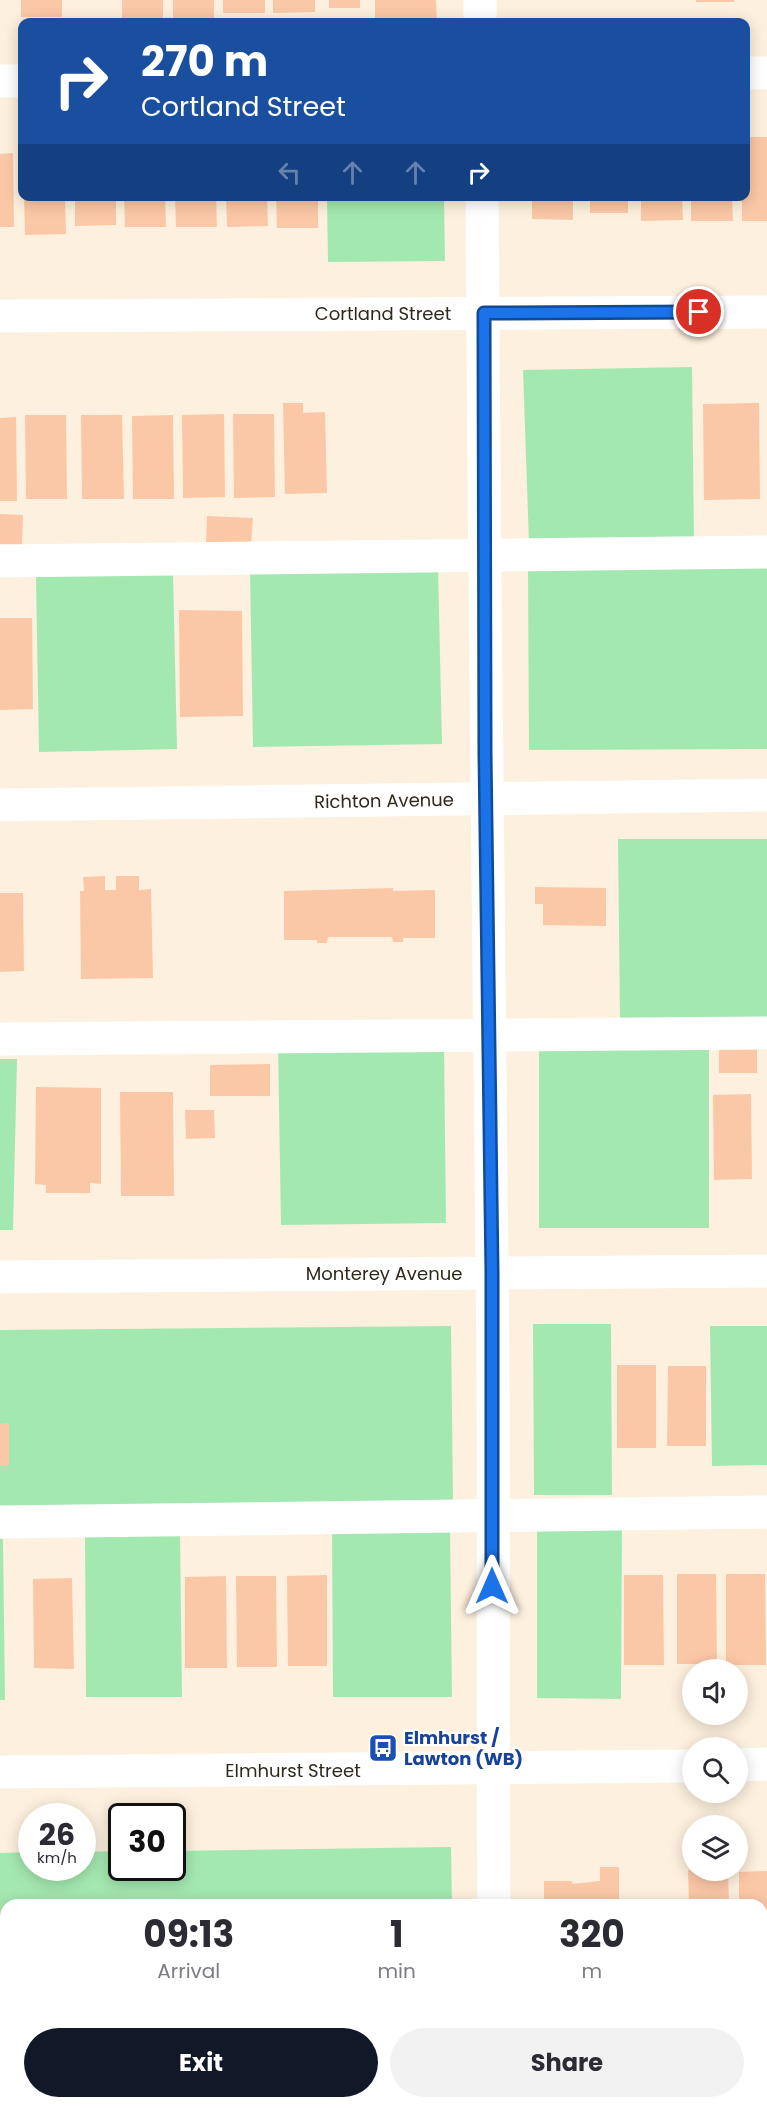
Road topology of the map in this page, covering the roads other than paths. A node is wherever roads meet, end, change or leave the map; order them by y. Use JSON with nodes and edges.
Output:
{"nodes":[{"id":1,"x":480,"y":0,"type":"edge"},
{"id":2,"x":480,"y":18,"type":"edge"},
{"id":3,"x":750,"y":73,"type":"edge"},
{"id":4,"x":767,"y":73,"type":"edge"},
{"id":5,"x":0,"y":81,"type":"edge"},
{"id":6,"x":18,"y":81,"type":"edge"},
{"id":7,"x":482,"y":201,"type":"edge"},
{"id":8,"x":767,"y":312,"type":"edge"},
{"id":9,"x":484,"y":313,"type":"junction"},
{"id":10,"x":0,"y":316,"type":"edge"},
{"id":11,"x":767,"y":552,"type":"edge"},
{"id":12,"x":485,"y":555,"type":"junction"},
{"id":13,"x":0,"y":561,"type":"edge"},
{"id":14,"x":767,"y":795,"type":"edge"},
{"id":15,"x":486,"y":799,"type":"junction"},
{"id":16,"x":0,"y":805,"type":"edge"},
{"id":17,"x":767,"y":1034,"type":"edge"},
{"id":18,"x":489,"y":1035,"type":"junction"},
{"id":19,"x":0,"y":1040,"type":"edge"},
{"id":20,"x":767,"y":1271,"type":"edge"},
{"id":21,"x":492,"y":1273,"type":"junction"},
{"id":22,"x":0,"y":1277,"type":"edge"},
{"id":23,"x":767,"y":1512,"type":"edge"},
{"id":24,"x":492,"y":1514,"type":"junction"},
{"id":25,"x":0,"y":1522,"type":"edge"},
{"id":26,"x":767,"y":1764,"type":"edge"},
{"id":27,"x":748,"y":1765,"type":"edge"},
{"id":28,"x":682,"y":1766,"type":"edge"},
{"id":29,"x":492,"y":1769,"type":"junction"},
{"id":30,"x":0,"y":1773,"type":"edge"},
{"id":31,"x":494,"y":1899,"type":"edge"}],
"edges":[{"from":1,"to":2,"type":"street"},
{"from":3,"to":4,"type":"street"},
{"from":5,"to":6,"type":"street"},
{"from":7,"to":9,"type":"street"},
{"from":8,"to":9,"type":"street","name":"Cortland Street"},
{"from":9,"to":10,"type":"street","name":"Cortland Street"},
{"from":9,"to":12,"type":"street"},
{"from":11,"to":12,"type":"street"},
{"from":12,"to":13,"type":"street"},
{"from":12,"to":15,"type":"street"},
{"from":14,"to":15,"type":"street","name":"Richton Avenue"},
{"from":15,"to":16,"type":"street","name":"Richton Avenue"},
{"from":15,"to":18,"type":"street"},
{"from":17,"to":18,"type":"street"},
{"from":18,"to":19,"type":"street"},
{"from":18,"to":21,"type":"street"},
{"from":20,"to":21,"type":"street","name":"Monterey Avenue"},
{"from":21,"to":22,"type":"street","name":"Monterey Avenue"},
{"from":21,"to":24,"type":"street"},
{"from":23,"to":24,"type":"street"},
{"from":24,"to":25,"type":"street"},
{"from":24,"to":29,"type":"street"},
{"from":26,"to":27,"type":"street"},
{"from":28,"to":29,"type":"street","name":"Elmhurst Street"},
{"from":29,"to":30,"type":"street","name":"Elmhurst Street"},
{"from":29,"to":31,"type":"street"}]}
